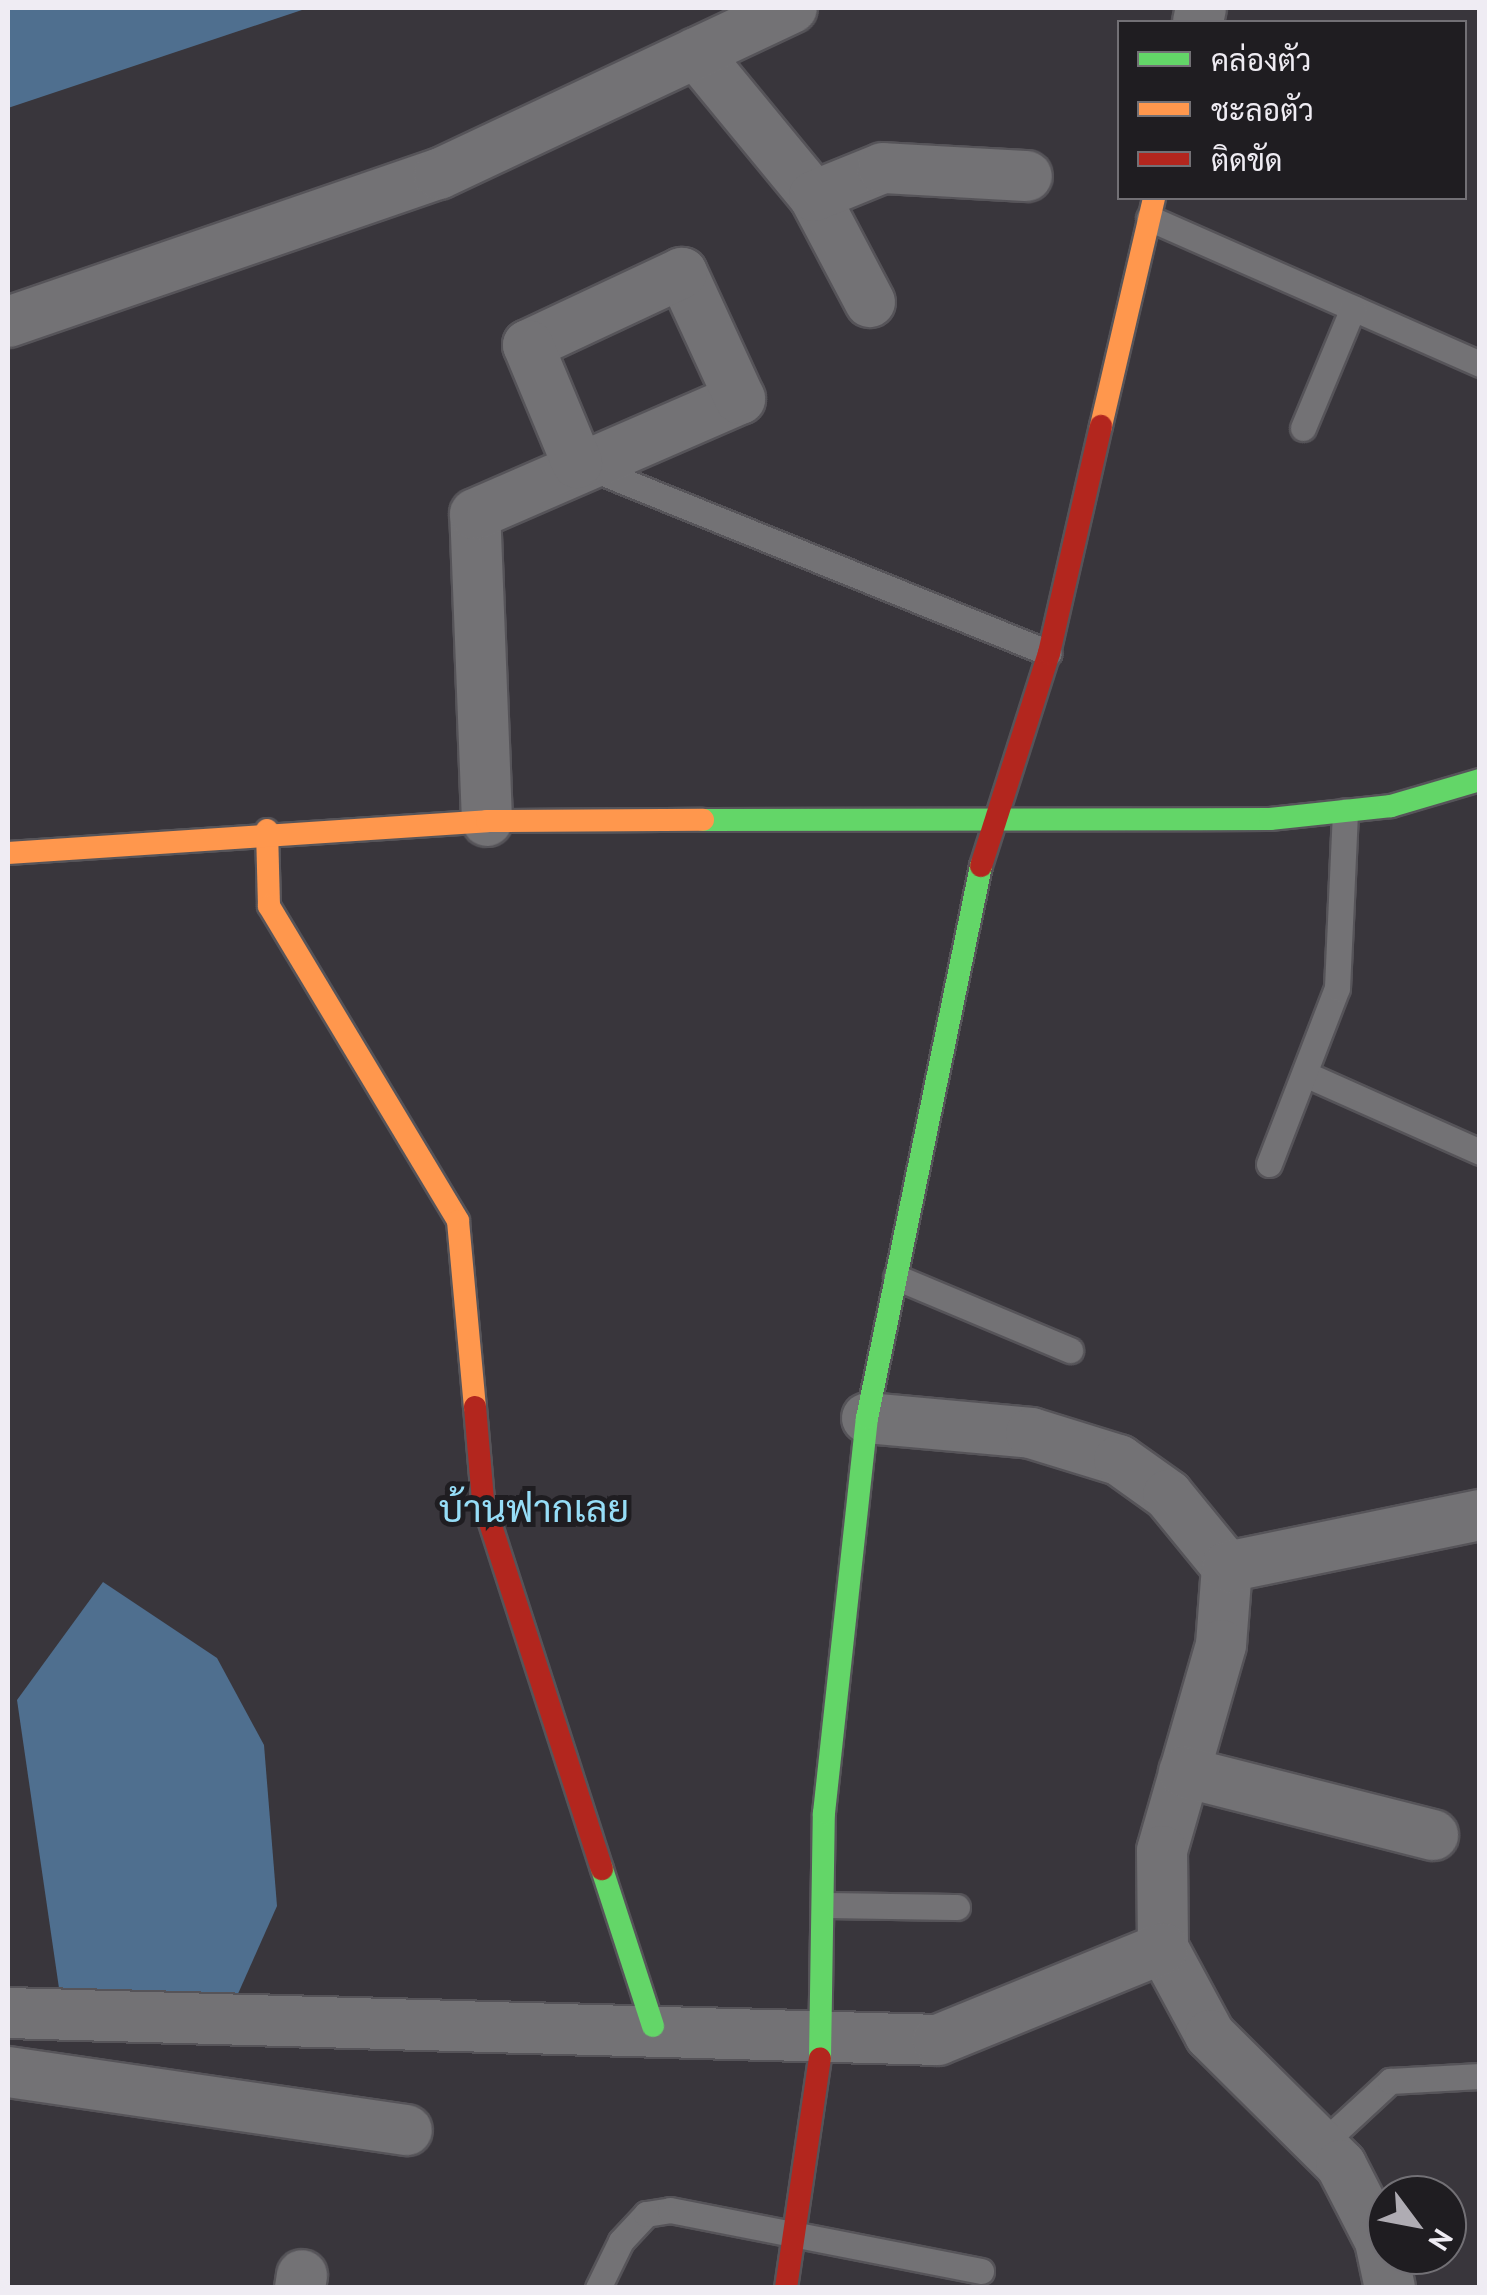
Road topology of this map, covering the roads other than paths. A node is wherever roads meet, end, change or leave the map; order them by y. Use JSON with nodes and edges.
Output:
{"nodes":[{"id":1,"x":792,"y":8,"type":"edge"},
{"id":2,"x":696,"y":53,"type":"junction"},
{"id":3,"x":1027,"y":176,"type":"dead end"},
{"id":4,"x":814,"y":196,"type":"junction"},
{"id":5,"x":1152,"y":208,"type":"edge"},
{"id":6,"x":870,"y":302,"type":"dead end"},
{"id":7,"x":1353,"y":308,"type":"junction"},
{"id":8,"x":8,"y":322,"type":"edge"},
{"id":9,"x":1480,"y":364,"type":"edge"},
{"id":10,"x":1304,"y":428,"type":"dead end"},
{"id":11,"x":577,"y":462,"type":"joint"},
{"id":12,"x":1049,"y":653,"type":"junction"},
{"id":13,"x":1480,"y":780,"type":"edge"},
{"id":14,"x":1346,"y":811,"type":"junction"},
{"id":15,"x":992,"y":815,"type":"junction"},
{"id":16,"x":487,"y":821,"type":"junction"},
{"id":17,"x":267,"y":830,"type":"junction"},
{"id":18,"x":8,"y":854,"type":"edge"},
{"id":19,"x":1305,"y":1074,"type":"junction"},
{"id":20,"x":1480,"y":1152,"type":"edge"},
{"id":21,"x":1269,"y":1164,"type":"dead end"},
{"id":22,"x":896,"y":1277,"type":"junction"},
{"id":23,"x":1070,"y":1350,"type":"dead end"},
{"id":24,"x":867,"y":1418,"type":"junction"},
{"id":25,"x":1480,"y":1516,"type":"edge"},
{"id":26,"x":1228,"y":1566,"type":"junction"},
{"id":27,"x":1184,"y":1772,"type":"junction"},
{"id":28,"x":1433,"y":1835,"type":"dead end"},
{"id":29,"x":824,"y":1905,"type":"junction"},
{"id":30,"x":957,"y":1907,"type":"dead end"},
{"id":31,"x":1163,"y":1948,"type":"junction"},
{"id":32,"x":8,"y":2013,"type":"edge"},
{"id":33,"x":653,"y":2026,"type":"junction"},
{"id":34,"x":824,"y":2034,"type":"junction"},
{"id":35,"x":8,"y":2072,"type":"edge"},
{"id":36,"x":1480,"y":2076,"type":"edge"},
{"id":37,"x":407,"y":2130,"type":"dead end"},
{"id":38,"x":1322,"y":2144,"type":"junction"},
{"id":39,"x":795,"y":2234,"type":"junction"},
{"id":40,"x":981,"y":2271,"type":"dead end"},
{"id":41,"x":598,"y":2288,"type":"edge"},
{"id":42,"x":786,"y":2288,"type":"edge"},
{"id":43,"x":1390,"y":2288,"type":"edge"}],
"edges":[{"from":1,"to":2,"type":"street"},
{"from":2,"to":4,"type":"street"},
{"from":2,"to":8,"type":"street"},
{"from":3,"to":4,"type":"street"},
{"from":4,"to":6,"type":"street"},
{"from":5,"to":7,"type":"lane"},
{"from":5,"to":12,"type":"street"},
{"from":7,"to":9,"type":"lane"},
{"from":7,"to":10,"type":"lane"},
{"from":11,"to":12,"type":"lane"},
{"from":11,"to":16,"type":"street"},
{"from":12,"to":15,"type":"street"},
{"from":13,"to":14,"type":"street"},
{"from":14,"to":15,"type":"street"},
{"from":14,"to":19,"type":"lane"},
{"from":15,"to":16,"type":"street"},
{"from":15,"to":22,"type":"street"},
{"from":16,"to":17,"type":"street"},
{"from":17,"to":18,"type":"street"},
{"from":17,"to":33,"type":"street"},
{"from":19,"to":20,"type":"lane"},
{"from":19,"to":21,"type":"lane"},
{"from":22,"to":23,"type":"lane"},
{"from":22,"to":24,"type":"street"},
{"from":24,"to":26,"type":"street"},
{"from":24,"to":29,"type":"street"},
{"from":25,"to":26,"type":"street"},
{"from":26,"to":27,"type":"street"},
{"from":27,"to":28,"type":"street"},
{"from":27,"to":31,"type":"street"},
{"from":29,"to":30,"type":"lane"},
{"from":29,"to":34,"type":"street"},
{"from":31,"to":34,"type":"street"},
{"from":31,"to":38,"type":"street"},
{"from":32,"to":33,"type":"street"},
{"from":33,"to":34,"type":"street"},
{"from":34,"to":39,"type":"street"},
{"from":35,"to":37,"type":"street"},
{"from":36,"to":38,"type":"lane"},
{"from":38,"to":43,"type":"street"},
{"from":39,"to":40,"type":"lane"},
{"from":39,"to":41,"type":"lane"},
{"from":39,"to":42,"type":"street"}]}
